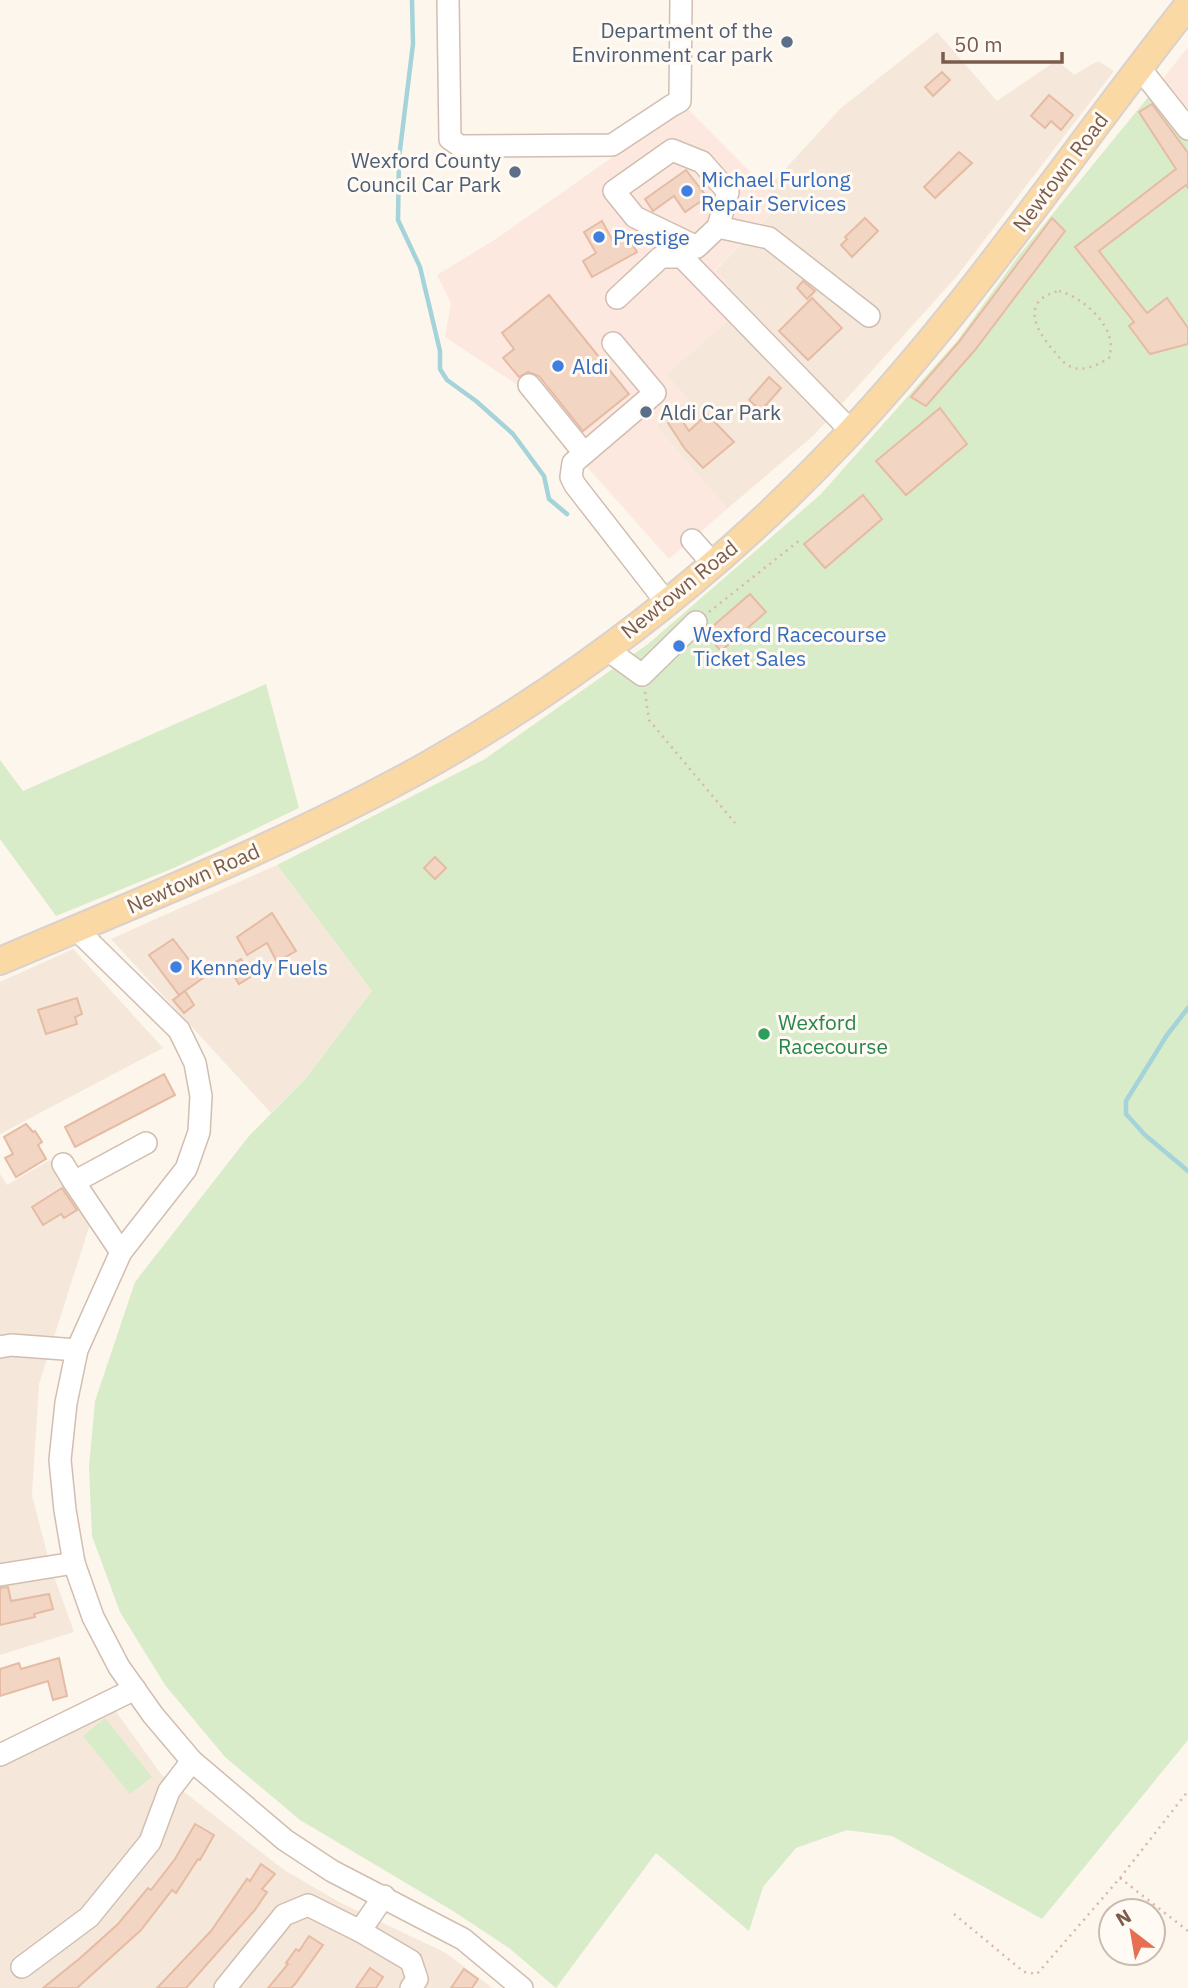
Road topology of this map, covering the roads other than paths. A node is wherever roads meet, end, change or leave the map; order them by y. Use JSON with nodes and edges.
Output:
{"nodes":[{"id":1,"x":449,"y":0,"type":"edge"},
{"id":2,"x":681,"y":0,"type":"edge"},
{"id":3,"x":1183,"y":20,"type":"edge"},
{"id":4,"x":1139,"y":67,"type":"junction"},
{"id":5,"x":1188,"y":129,"type":"edge"},
{"id":6,"x":718,"y":227,"type":"junction"},
{"id":7,"x":617,"y":298,"type":"dead end"},
{"id":8,"x":869,"y":316,"type":"dead end"},
{"id":9,"x":613,"y":343,"type":"dead end"},
{"id":10,"x":529,"y":385,"type":"dead end"},
{"id":11,"x":851,"y":431,"type":"junction"},
{"id":12,"x":584,"y":453,"type":"junction"},
{"id":13,"x":692,"y":540,"type":"dead end"},
{"id":14,"x":713,"y":564,"type":"junction"},
{"id":15,"x":666,"y":602,"type":"junction"},
{"id":16,"x":696,"y":622,"type":"road end"},
{"id":17,"x":605,"y":648,"type":"junction"},
{"id":18,"x":76,"y":929,"type":"junction"},
{"id":19,"x":0,"y":961,"type":"edge"},
{"id":20,"x":146,"y":1143,"type":"dead end"},
{"id":21,"x":121,"y":1252,"type":"junction"},
{"id":22,"x":0,"y":1347,"type":"edge"},
{"id":23,"x":77,"y":1350,"type":"junction"},
{"id":24,"x":74,"y":1563,"type":"junction"},
{"id":25,"x":0,"y":1575,"type":"edge"},
{"id":26,"x":135,"y":1689,"type":"junction"},
{"id":27,"x":0,"y":1755,"type":"edge"},
{"id":28,"x":192,"y":1761,"type":"junction"},
{"id":29,"x":384,"y":1896,"type":"junction"},
{"id":30,"x":360,"y":1931,"type":"junction"},
{"id":31,"x":22,"y":1967,"type":"dead end"},
{"id":32,"x":225,"y":1988,"type":"edge"},
{"id":33,"x":411,"y":1988,"type":"edge"},
{"id":34,"x":522,"y":1988,"type":"edge"}],
"edges":[{"from":1,"to":2,"type":"street"},
{"from":3,"to":4,"type":"main road","name":"Newtown Road"},
{"from":4,"to":5,"type":"street"},
{"from":4,"to":11,"type":"main road","name":"Newtown Road"},
{"from":6,"to":6,"type":"street"},
{"from":6,"to":8,"type":"street"},
{"from":7,"to":11,"type":"street"},
{"from":9,"to":12,"type":"street"},
{"from":10,"to":12,"type":"street"},
{"from":11,"to":14,"type":"main road","name":"Newtown Road"},
{"from":12,"to":15,"type":"street"},
{"from":13,"to":14,"type":"street"},
{"from":14,"to":15,"type":"main road","name":"Newtown Road"},
{"from":15,"to":17,"type":"main road","name":"Newtown Road"},
{"from":16,"to":17,"type":"street"},
{"from":17,"to":18,"type":"main road","name":"Newtown Road"},
{"from":18,"to":19,"type":"main road","name":"Newtown Road"},
{"from":18,"to":21,"type":"street"},
{"from":20,"to":21,"type":"street"},
{"from":21,"to":23,"type":"street"},
{"from":22,"to":23,"type":"street"},
{"from":23,"to":24,"type":"street"},
{"from":24,"to":25,"type":"street"},
{"from":24,"to":26,"type":"street"},
{"from":26,"to":27,"type":"street"},
{"from":26,"to":28,"type":"street"},
{"from":28,"to":29,"type":"street"},
{"from":28,"to":31,"type":"street"},
{"from":29,"to":30,"type":"street"},
{"from":29,"to":34,"type":"street"},
{"from":30,"to":32,"type":"street"},
{"from":30,"to":33,"type":"street"}]}
